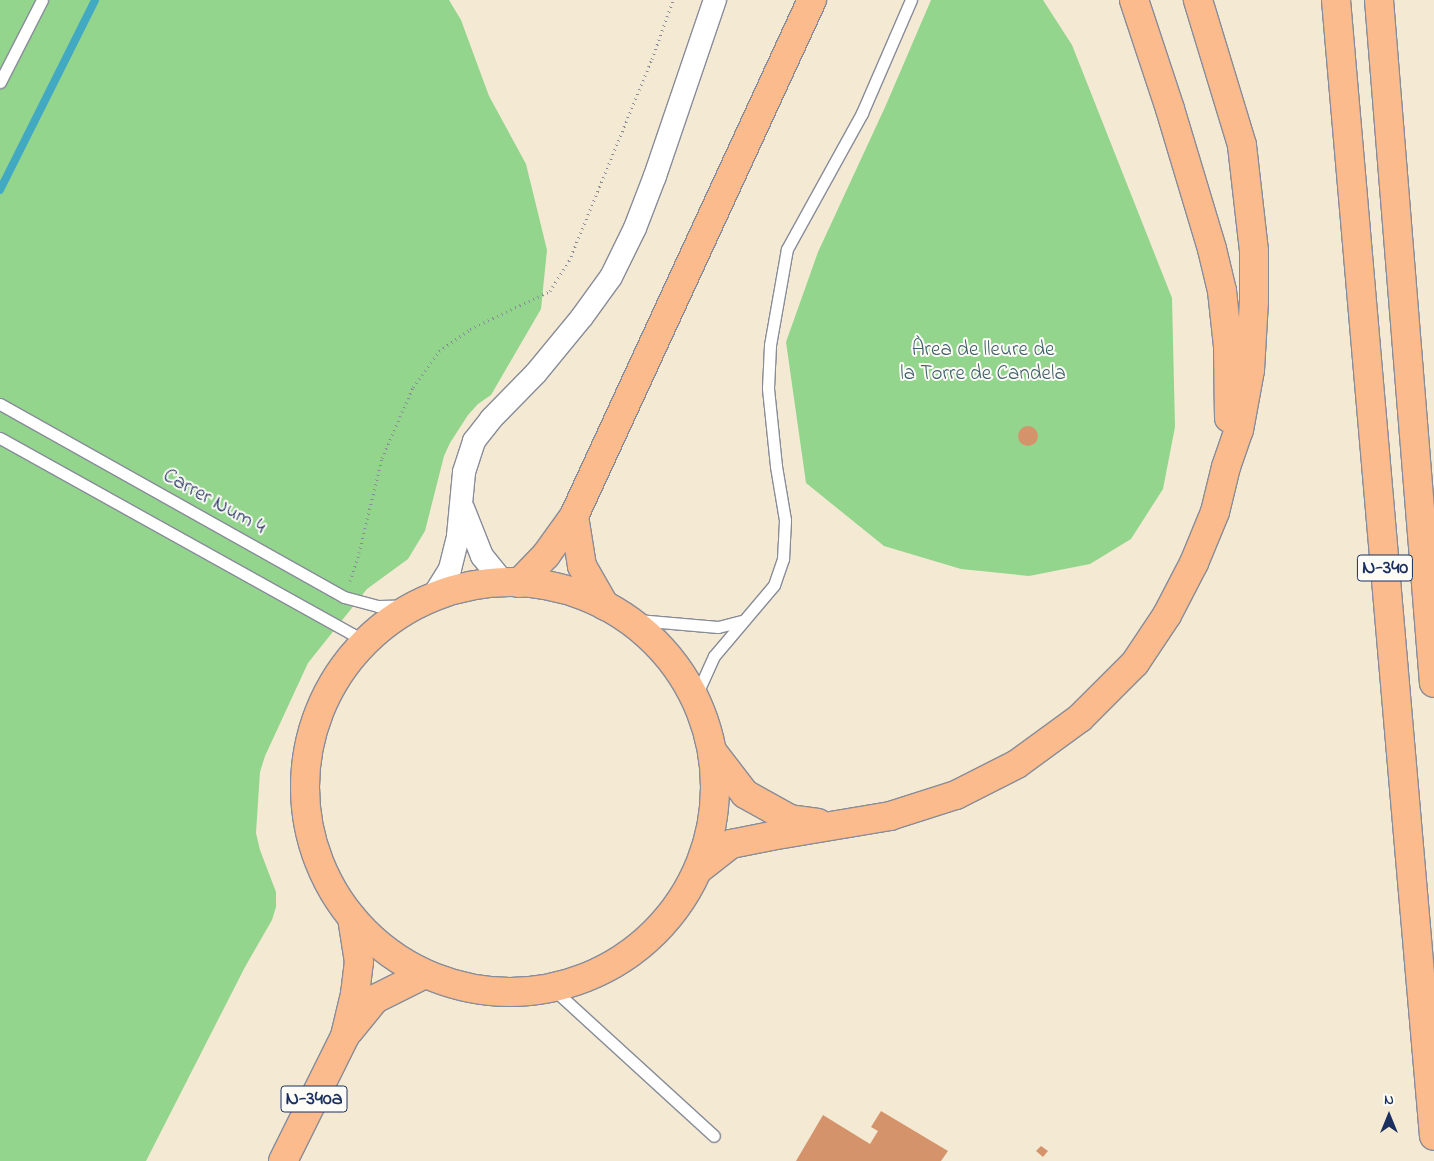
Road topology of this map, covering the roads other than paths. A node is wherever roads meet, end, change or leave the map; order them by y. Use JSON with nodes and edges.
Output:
{"nodes":[{"id":1,"x":42,"y":0,"type":"edge"},
{"id":2,"x":715,"y":0,"type":"edge"},
{"id":3,"x":812,"y":0,"type":"edge"},
{"id":4,"x":911,"y":0,"type":"edge"},
{"id":5,"x":1134,"y":0,"type":"edge"},
{"id":6,"x":1198,"y":0,"type":"edge"},
{"id":7,"x":1336,"y":0,"type":"edge"},
{"id":8,"x":1379,"y":0,"type":"edge"},
{"id":9,"x":0,"y":82,"type":"edge"},
{"id":10,"x":0,"y":404,"type":"edge"},
{"id":11,"x":0,"y":438,"type":"edge"},
{"id":12,"x":1226,"y":467,"type":"junction"},
{"id":13,"x":461,"y":503,"type":"junction"},
{"id":14,"x":574,"y":516,"type":"junction"},
{"id":15,"x":511,"y":583,"type":"junction"},
{"id":16,"x":425,"y":602,"type":"junction"},
{"id":17,"x":616,"y":612,"type":"junction"},
{"id":18,"x":742,"y":621,"type":"junction"},
{"id":19,"x":366,"y":642,"type":"junction"},
{"id":20,"x":1434,"y":683,"type":"edge"},
{"id":21,"x":695,"y":698,"type":"junction"},
{"id":22,"x":712,"y":751,"type":"junction"},
{"id":23,"x":839,"y":826,"type":"junction"},
{"id":24,"x":699,"y":869,"type":"junction"},
{"id":25,"x":352,"y":918,"type":"junction"},
{"id":26,"x":425,"y":974,"type":"junction"},
{"id":27,"x":552,"y":988,"type":"junction"},
{"id":28,"x":345,"y":1036,"type":"junction"},
{"id":29,"x":714,"y":1136,"type":"dead end"},
{"id":30,"x":1434,"y":1136,"type":"edge"},
{"id":31,"x":283,"y":1161,"type":"edge"}],
"edges":[{"from":1,"to":9,"type":"lane"},
{"from":2,"to":13,"type":"street"},
{"from":3,"to":14,"type":"main road"},
{"from":4,"to":18,"type":"lane"},
{"from":5,"to":12,"type":"main road"},
{"from":6,"to":12,"type":"main road"},
{"from":7,"to":30,"type":"main road","number":"N-340"},
{"from":8,"to":20,"type":"main road","number":"N-340"},
{"from":10,"to":16,"type":"lane","name":"Carrer Num 4"},
{"from":11,"to":19,"type":"lane"},
{"from":12,"to":23,"type":"main road"},
{"from":13,"to":15,"type":"street"},
{"from":13,"to":16,"type":"street"},
{"from":14,"to":15,"type":"main road"},
{"from":14,"to":17,"type":"main road"},
{"from":15,"to":16,"type":"main road"},
{"from":15,"to":17,"type":"main road"},
{"from":16,"to":19,"type":"main road"},
{"from":17,"to":18,"type":"lane"},
{"from":17,"to":21,"type":"main road"},
{"from":18,"to":21,"type":"lane"},
{"from":19,"to":25,"type":"main road"},
{"from":21,"to":22,"type":"main road"},
{"from":22,"to":23,"type":"main road"},
{"from":22,"to":24,"type":"main road"},
{"from":23,"to":24,"type":"main road"},
{"from":24,"to":27,"type":"main road"},
{"from":25,"to":26,"type":"main road"},
{"from":25,"to":28,"type":"main road","number":"N-340a"},
{"from":26,"to":27,"type":"main road"},
{"from":26,"to":28,"type":"main road","number":"N-340a"},
{"from":27,"to":29,"type":"lane"},
{"from":28,"to":31,"type":"main road","number":"N-340a"}]}
